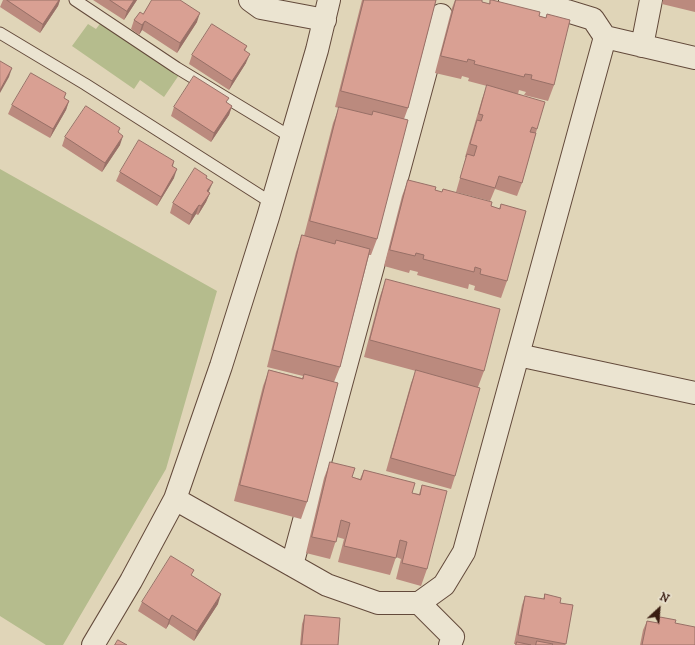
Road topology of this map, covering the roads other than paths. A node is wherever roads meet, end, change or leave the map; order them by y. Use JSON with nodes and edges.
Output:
{"nodes":[{"id":1,"x":74,"y":0,"type":"edge"},
{"id":2,"x":250,"y":0,"type":"edge"},
{"id":3,"x":510,"y":0,"type":"edge"},
{"id":4,"x":651,"y":0,"type":"edge"},
{"id":5,"x":568,"y":5,"type":"edge"},
{"id":6,"x":327,"y":10,"type":"edge"},
{"id":7,"x":441,"y":15,"type":"dead end"},
{"id":8,"x":0,"y":33,"type":"edge"},
{"id":9,"x":605,"y":38,"type":"junction"},
{"id":10,"x":642,"y":46,"type":"junction"},
{"id":11,"x":695,"y":58,"type":"edge"},
{"id":12,"x":291,"y":137,"type":"junction"},
{"id":13,"x":272,"y":203,"type":"junction"},
{"id":14,"x":518,"y":355,"type":"junction"},
{"id":15,"x":695,"y":393,"type":"edge"},
{"id":16,"x":175,"y":499,"type":"junction"},
{"id":17,"x":292,"y":565,"type":"junction"},
{"id":18,"x":419,"y":603,"type":"junction"},
{"id":19,"x":93,"y":645,"type":"edge"},
{"id":20,"x":450,"y":645,"type":"edge"}],
"edges":[{"from":1,"to":12,"type":"lane"},
{"from":2,"to":6,"type":"street"},
{"from":3,"to":5,"type":"street"},
{"from":4,"to":10,"type":"street"},
{"from":5,"to":9,"type":"street"},
{"from":6,"to":12,"type":"street"},
{"from":7,"to":17,"type":"street"},
{"from":8,"to":13,"type":"lane"},
{"from":9,"to":10,"type":"street"},
{"from":9,"to":14,"type":"street"},
{"from":10,"to":11,"type":"street"},
{"from":12,"to":13,"type":"street"},
{"from":13,"to":16,"type":"street"},
{"from":14,"to":15,"type":"street"},
{"from":14,"to":18,"type":"street"},
{"from":16,"to":17,"type":"street"},
{"from":16,"to":19,"type":"street"},
{"from":17,"to":18,"type":"street"},
{"from":18,"to":20,"type":"street"}]}
